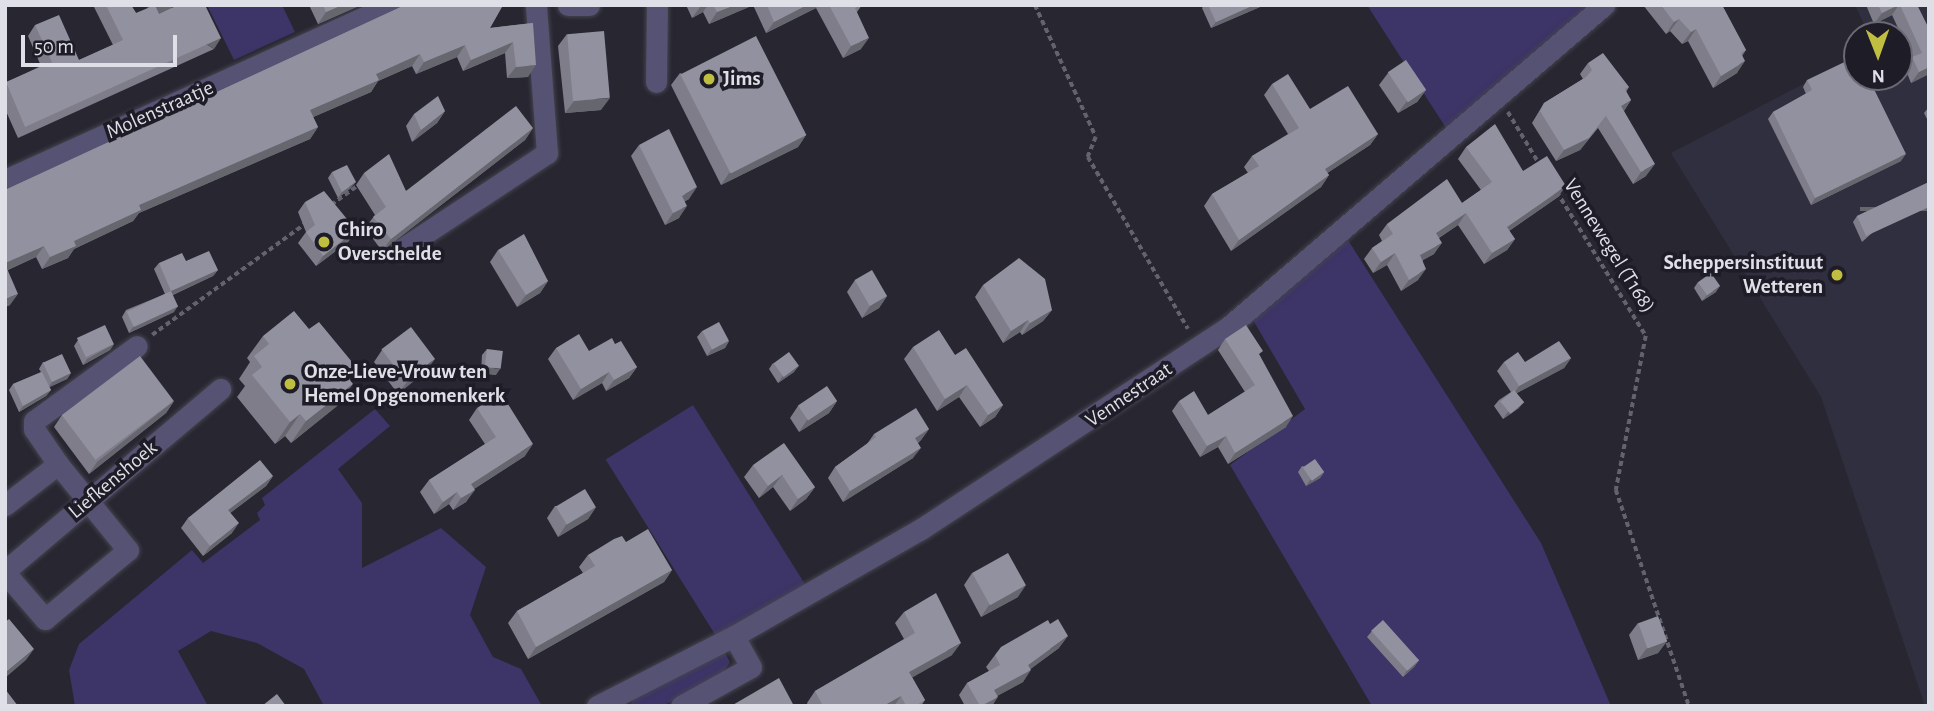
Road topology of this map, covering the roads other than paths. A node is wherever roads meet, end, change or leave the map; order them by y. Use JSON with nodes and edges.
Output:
{"nodes":[{"id":1,"x":391,"y":5,"type":"edge"},
{"id":2,"x":536,"y":5,"type":"edge"},
{"id":3,"x":568,"y":5,"type":"edge"},
{"id":4,"x":589,"y":5,"type":"edge"},
{"id":5,"x":657,"y":5,"type":"edge"},
{"id":6,"x":1604,"y":5,"type":"edge"},
{"id":7,"x":656,"y":82,"type":"dead end"},
{"id":8,"x":5,"y":180,"type":"edge"},
{"id":9,"x":400,"y":250,"type":"dead end"},
{"id":10,"x":137,"y":346,"type":"road end"},
{"id":11,"x":220,"y":389,"type":"dead end"},
{"id":12,"x":58,"y":464,"type":"junction"},
{"id":13,"x":89,"y":501,"type":"junction"},
{"id":14,"x":5,"y":505,"type":"edge"},
{"id":15,"x":5,"y":572,"type":"edge"},
{"id":16,"x":734,"y":636,"type":"junction"},
{"id":17,"x":610,"y":703,"type":"edge"},
{"id":18,"x":681,"y":706,"type":"edge"}],
"edges":[{"from":1,"to":8,"type":"street","name":"Molenstraatje"},
{"from":2,"to":9,"type":"street"},
{"from":3,"to":4,"type":"street"},
{"from":5,"to":7,"type":"street"},
{"from":6,"to":16,"type":"street","name":"Vennestraat"},
{"from":10,"to":12,"type":"street"},
{"from":11,"to":13,"type":"street","name":"Liefkenshoek"},
{"from":12,"to":13,"type":"street"},
{"from":12,"to":14,"type":"street"},
{"from":13,"to":15,"type":"street","name":"Liefkenshoek"},
{"from":13,"to":15,"type":"street"},
{"from":16,"to":17,"type":"street","name":"Vennestraat"},
{"from":16,"to":18,"type":"street"}]}
